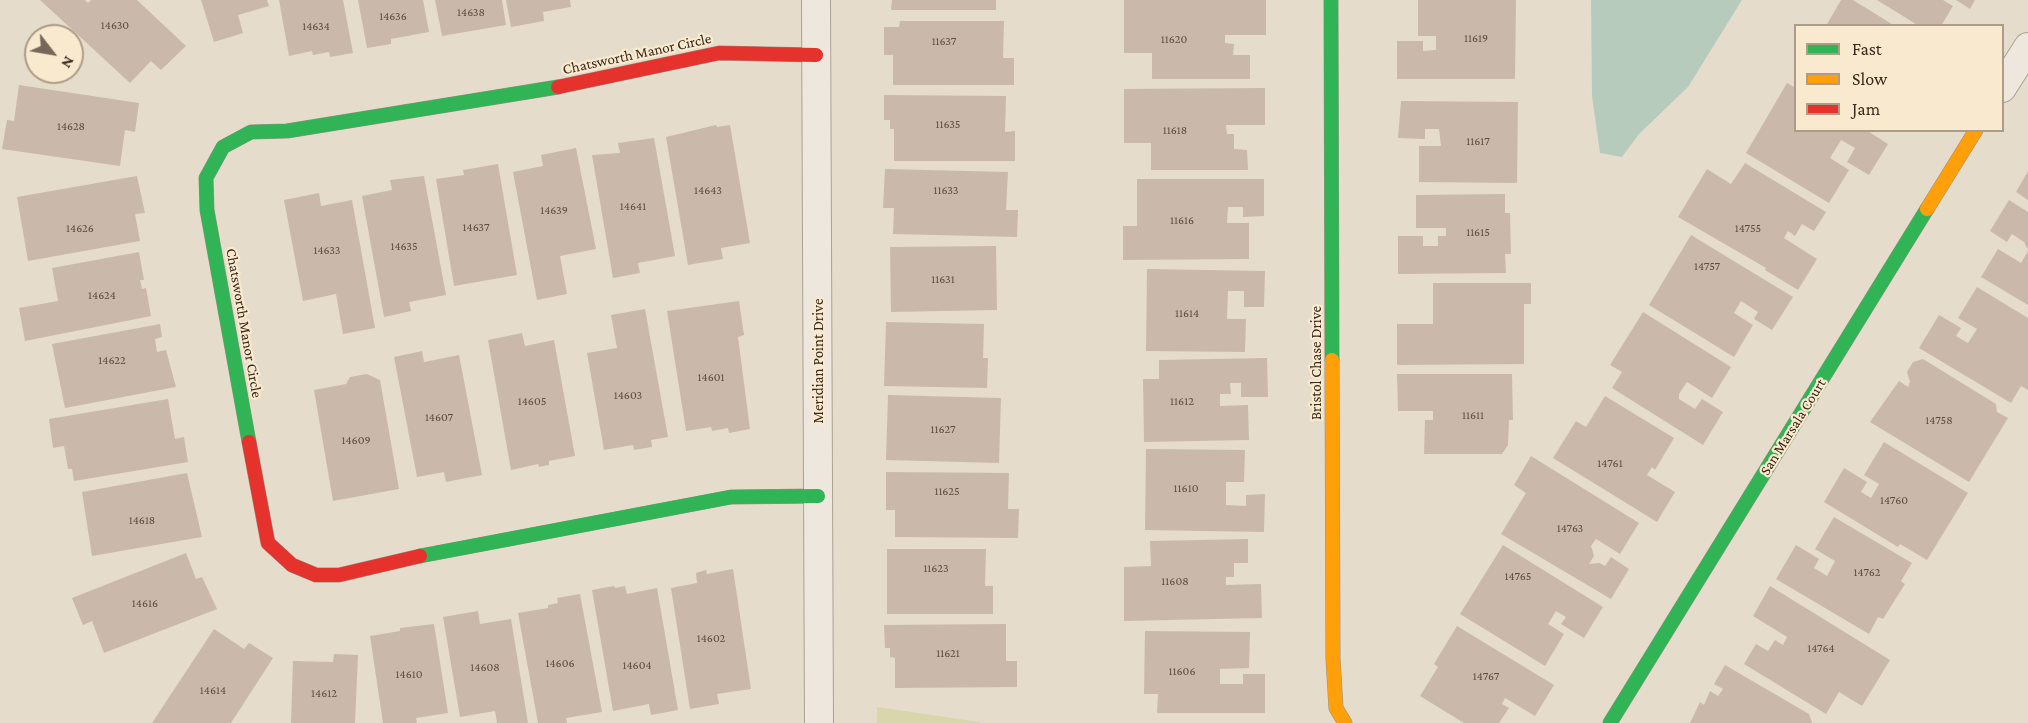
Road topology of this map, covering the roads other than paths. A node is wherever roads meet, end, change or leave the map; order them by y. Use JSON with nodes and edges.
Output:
{"nodes":[{"id":1,"x":816,"y":0,"type":"edge"},
{"id":2,"x":1331,"y":0,"type":"edge"},
{"id":3,"x":2028,"y":47,"type":"edge"},
{"id":4,"x":816,"y":55,"type":"junction"},
{"id":5,"x":2004,"y":85,"type":"edge"},
{"id":6,"x":1975,"y":132,"type":"edge"},
{"id":7,"x":818,"y":496,"type":"junction"},
{"id":8,"x":819,"y":723,"type":"edge"},
{"id":9,"x":1345,"y":723,"type":"edge"},
{"id":10,"x":1610,"y":723,"type":"edge"}],
"edges":[{"from":1,"to":4,"type":"street","name":"Meridian Point Drive"},
{"from":2,"to":9,"type":"street","name":"Bristol Chase Drive"},
{"from":3,"to":5,"type":"street"},
{"from":4,"to":7,"type":"street","name":"Meridian Point Drive"},
{"from":4,"to":7,"type":"street","name":"Chatsworth Manor Circle"},
{"from":6,"to":10,"type":"street","name":"San Marsala Court"},
{"from":7,"to":8,"type":"street","name":"Meridian Point Drive"}]}
